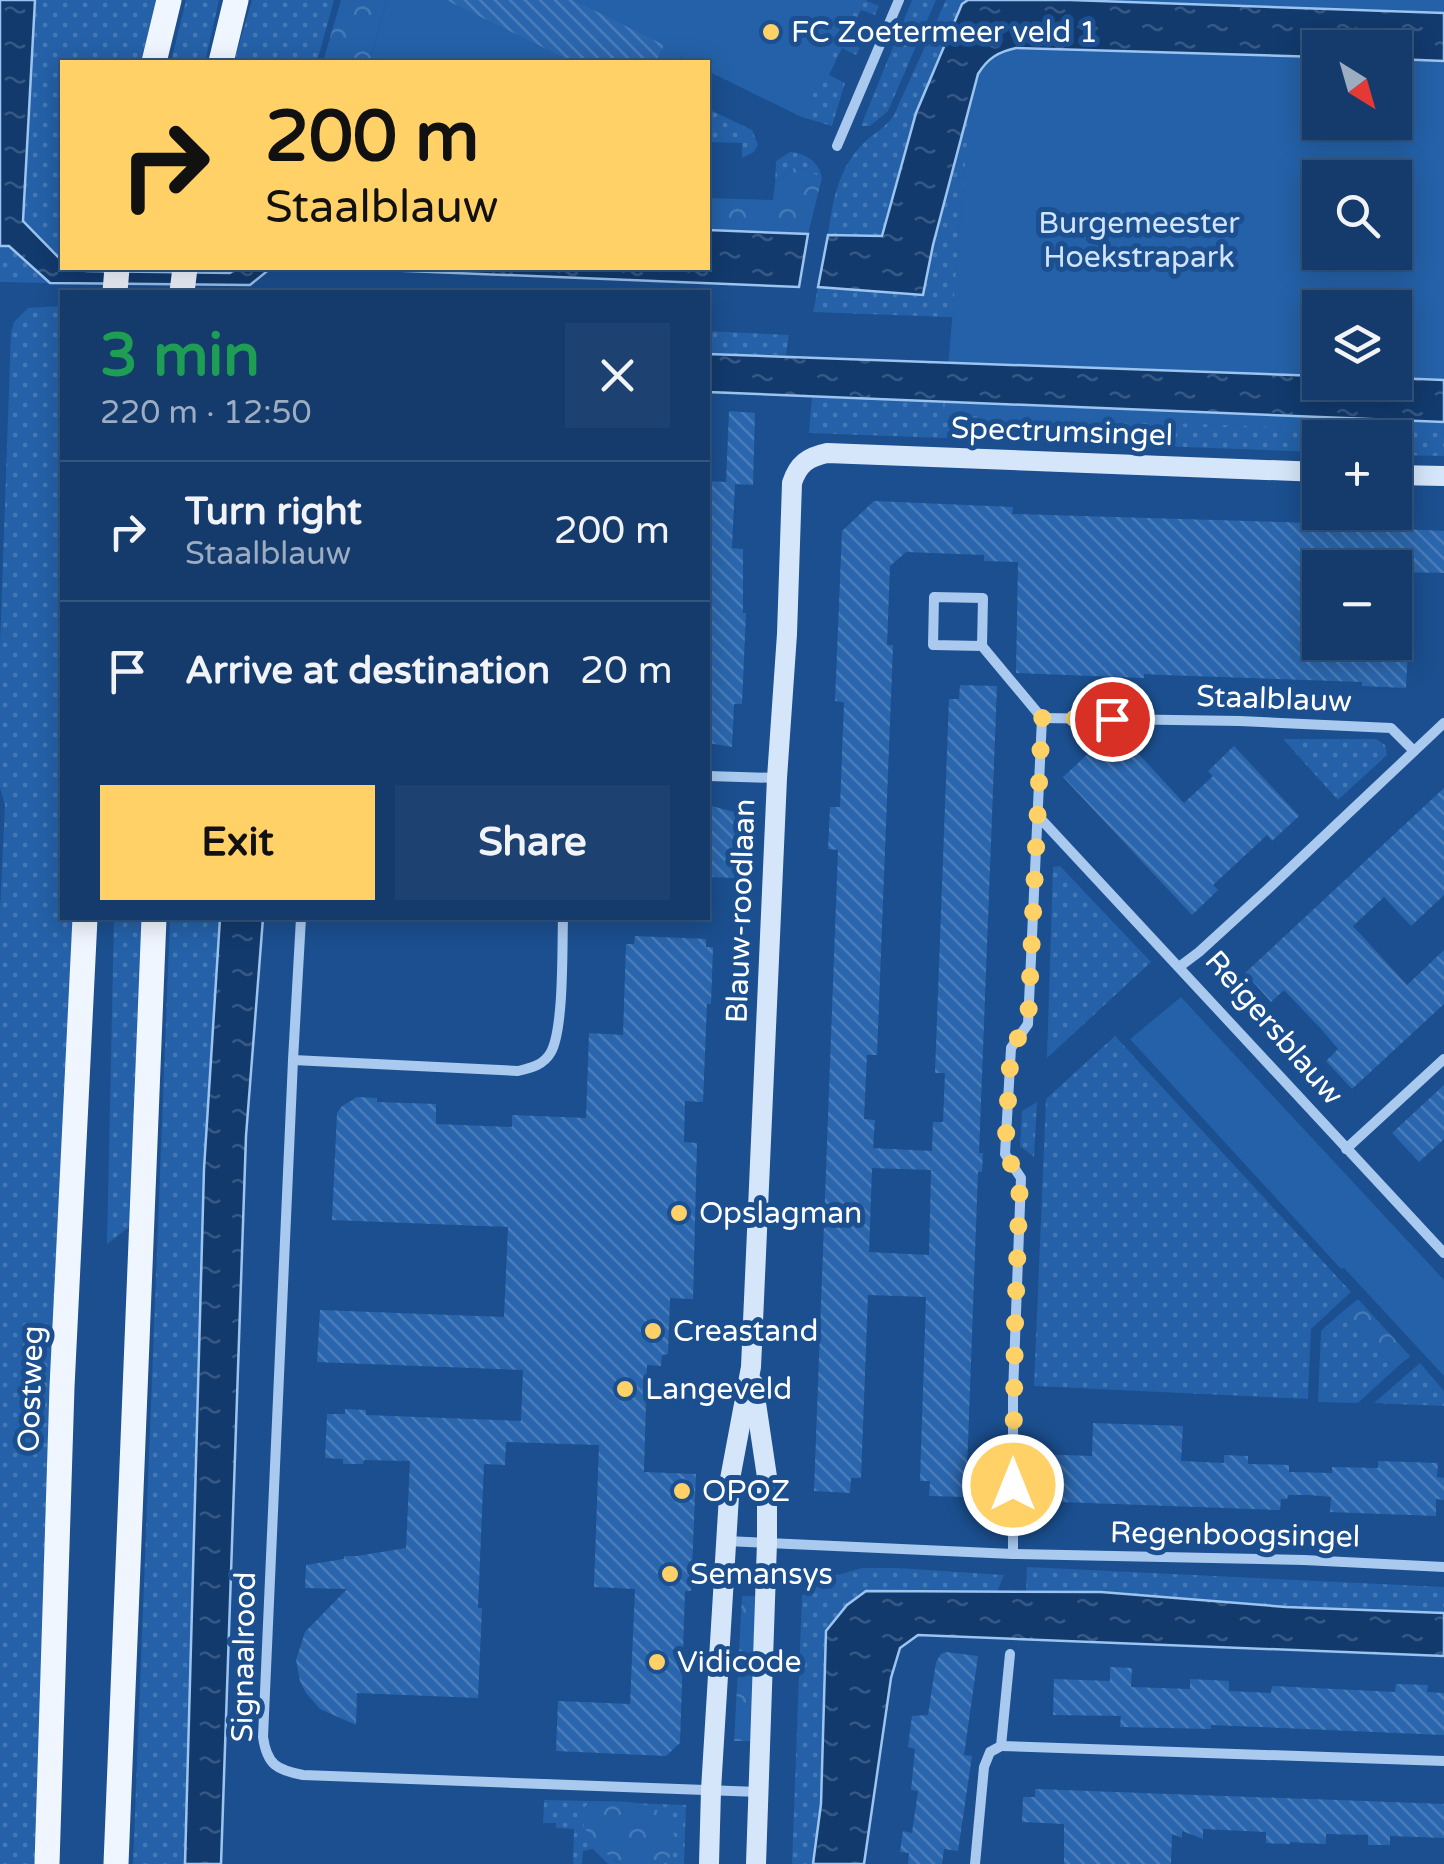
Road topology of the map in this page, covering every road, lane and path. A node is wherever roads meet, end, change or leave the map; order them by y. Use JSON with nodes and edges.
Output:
{"nodes":[{"id":1,"x":169,"y":0,"type":"edge"},
{"id":2,"x":236,"y":0,"type":"edge"},
{"id":3,"x":899,"y":0,"type":"edge"},
{"id":4,"x":154,"y":60,"type":"edge"},
{"id":5,"x":221,"y":60,"type":"edge"},
{"id":6,"x":837,"y":146,"type":"dead end"},
{"id":7,"x":803,"y":462,"type":"joint"},
{"id":8,"x":1302,"y":471,"type":"edge"},
{"id":9,"x":1412,"y":475,"type":"edge"},
{"id":10,"x":1444,"y":476,"type":"edge"},
{"id":11,"x":982,"y":646,"type":"junction"},
{"id":12,"x":1042,"y":718,"type":"junction"},
{"id":13,"x":1444,"y":723,"type":"edge"},
{"id":14,"x":1414,"y":751,"type":"junction"},
{"id":15,"x":710,"y":776,"type":"edge"},
{"id":16,"x":777,"y":778,"type":"junction"},
{"id":17,"x":1039,"y":817,"type":"junction"},
{"id":18,"x":85,"y":920,"type":"edge"},
{"id":19,"x":154,"y":920,"type":"edge"},
{"id":20,"x":302,"y":920,"type":"edge"},
{"id":21,"x":563,"y":920,"type":"edge"},
{"id":22,"x":1179,"y":967,"type":"junction"},
{"id":23,"x":1444,"y":1059,"type":"edge"},
{"id":24,"x":292,"y":1060,"type":"junction"},
{"id":25,"x":1346,"y":1149,"type":"junction"},
{"id":26,"x":1444,"y":1254,"type":"edge"},
{"id":27,"x":751,"y":1366,"type":"junction"},
{"id":28,"x":725,"y":1540,"type":"junction"},
{"id":29,"x":767,"y":1542,"type":"junction"},
{"id":30,"x":1013,"y":1554,"type":"junction"},
{"id":31,"x":1444,"y":1567,"type":"edge"},
{"id":32,"x":1010,"y":1654,"type":"dead end"},
{"id":33,"x":1001,"y":1746,"type":"junction"},
{"id":34,"x":1444,"y":1761,"type":"edge"},
{"id":35,"x":711,"y":1790,"type":"junction"},
{"id":36,"x":759,"y":1792,"type":"junction"},
{"id":37,"x":48,"y":1864,"type":"edge"},
{"id":38,"x":116,"y":1864,"type":"edge"},
{"id":39,"x":709,"y":1864,"type":"edge"},
{"id":40,"x":756,"y":1864,"type":"edge"},
{"id":41,"x":975,"y":1864,"type":"edge"}],
"edges":[{"from":1,"to":4,"type":"main road"},
{"from":2,"to":5,"type":"main road"},
{"from":3,"to":6,"type":"street"},
{"from":7,"to":8,"type":"street","name":"Spectrumsingel"},
{"from":7,"to":16,"type":"street","name":"Blauw-roodlaan"},
{"from":9,"to":10,"type":"street"},
{"from":11,"to":11,"type":"street"},
{"from":11,"to":12,"type":"street"},
{"from":12,"to":14,"type":"street","name":"Staalblauw"},
{"from":12,"to":17,"type":"street"},
{"from":13,"to":14,"type":"street","name":"Reigersblauw"},
{"from":14,"to":22,"type":"street","name":"Reigersblauw"},
{"from":15,"to":16,"type":"street"},
{"from":16,"to":27,"type":"street","name":"Blauw-roodlaan"},
{"from":17,"to":22,"type":"street"},
{"from":17,"to":30,"type":"street"},
{"from":18,"to":37,"type":"main road","name":"Oostweg"},
{"from":19,"to":38,"type":"main road"},
{"from":20,"to":24,"type":"street","name":"Signaalrood"},
{"from":21,"to":24,"type":"street"},
{"from":22,"to":25,"type":"street","name":"Reigersblauw"},
{"from":23,"to":25,"type":"street"},
{"from":24,"to":35,"type":"street","name":"Signaalrood"},
{"from":25,"to":26,"type":"street","name":"Reigersblauw"},
{"from":27,"to":28,"type":"street","name":"Blauw-roodlaan"},
{"from":27,"to":29,"type":"street","name":"Blauw-roodlaan"},
{"from":28,"to":29,"type":"street","name":"Regenboogsingel"},
{"from":28,"to":35,"type":"street","name":"Blauw-roodlaan"},
{"from":29,"to":30,"type":"street","name":"Regenboogsingel"},
{"from":29,"to":36,"type":"street","name":"Blauw-roodlaan"},
{"from":30,"to":31,"type":"street","name":"Regenboogsingel"},
{"from":32,"to":33,"type":"street"},
{"from":33,"to":34,"type":"street"},
{"from":33,"to":41,"type":"street"},
{"from":35,"to":36,"type":"street","name":"Signaalrood"},
{"from":35,"to":39,"type":"street","name":"Blauw-roodlaan"},
{"from":36,"to":40,"type":"street","name":"Blauw-roodlaan"}]}
